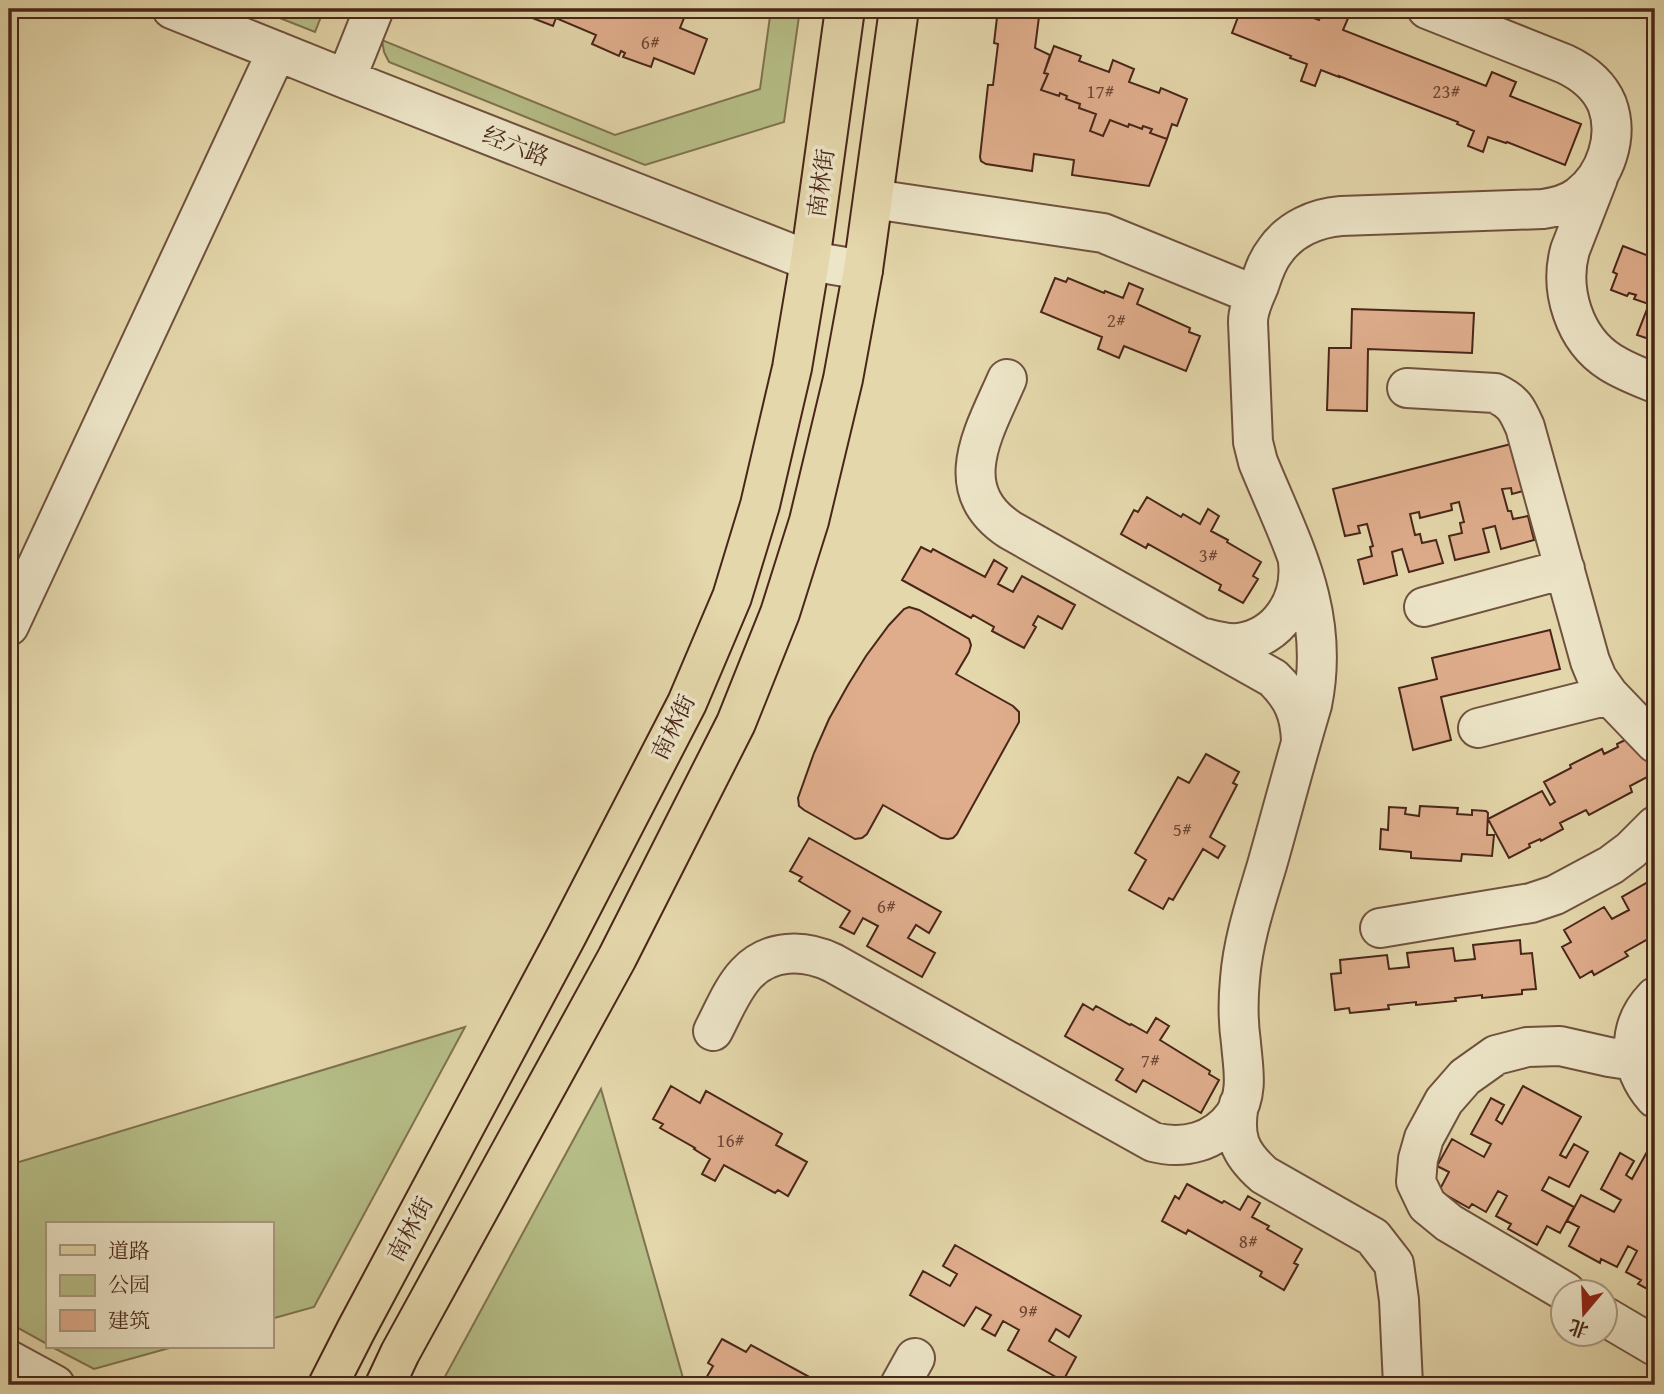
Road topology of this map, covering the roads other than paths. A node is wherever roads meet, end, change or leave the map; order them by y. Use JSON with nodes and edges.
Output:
{"nodes":[{"id":1,"x":172,"y":9,"type":"edge"},
{"id":2,"x":374,"y":9,"type":"edge"},
{"id":3,"x":845,"y":9,"type":"edge"},
{"id":4,"x":899,"y":9,"type":"edge"},
{"id":5,"x":1427,"y":9,"type":"edge"},
{"id":6,"x":277,"y":51,"type":"junction"},
{"id":7,"x":346,"y":79,"type":"junction"},
{"id":8,"x":1602,"y":169,"type":"junction"},
{"id":9,"x":873,"y":198,"type":"junction"},
{"id":10,"x":1502,"y":211,"type":"junction"},
{"id":11,"x":810,"y":261,"type":"junction"},
{"id":12,"x":863,"y":270,"type":"junction"},
{"id":13,"x":1566,"y":274,"type":"junction"},
{"id":14,"x":1255,"y":295,"type":"junction"},
{"id":15,"x":1007,"y":379,"type":"dead end"},
{"id":16,"x":1655,"y":383,"type":"edge"},
{"id":17,"x":1407,"y":388,"type":"dead end"},
{"id":18,"x":1297,"y":557,"type":"junction"},
{"id":19,"x":1565,"y":569,"type":"junction"},
{"id":20,"x":1424,"y":607,"type":"dead end"},
{"id":21,"x":9,"y":626,"type":"edge"},
{"id":22,"x":1200,"y":637,"type":"junction"},
{"id":23,"x":1609,"y":695,"type":"junction"},
{"id":24,"x":1478,"y":728,"type":"dead end"},
{"id":25,"x":1301,"y":743,"type":"junction"},
{"id":26,"x":1655,"y":743,"type":"edge"},
{"id":27,"x":1655,"y":826,"type":"edge"},
{"id":28,"x":1380,"y":928,"type":"dead end"},
{"id":29,"x":1655,"y":997,"type":"edge"},
{"id":30,"x":713,"y":1031,"type":"dead end"},
{"id":31,"x":1635,"y":1061,"type":"junction"},
{"id":32,"x":1655,"y":1098,"type":"edge"},
{"id":33,"x":1239,"y":1104,"type":"junction"},
{"id":34,"x":1195,"y":1144,"type":"junction"},
{"id":35,"x":1264,"y":1175,"type":"junction"},
{"id":36,"x":1548,"y":1282,"type":"edge"},
{"id":37,"x":1618,"y":1323,"type":"edge"},
{"id":38,"x":1655,"y":1346,"type":"edge"},
{"id":39,"x":9,"y":1360,"type":"edge"},
{"id":40,"x":55,"y":1385,"type":"edge"},
{"id":41,"x":328,"y":1385,"type":"edge"},
{"id":42,"x":385,"y":1385,"type":"edge"},
{"id":43,"x":1403,"y":1385,"type":"edge"}],
"edges":[{"from":1,"to":6,"type":"street","name":"经六路"},
{"from":2,"to":7,"type":"street"},
{"from":3,"to":11,"type":"main road","name":"南林街"},
{"from":4,"to":9,"type":"main road"},
{"from":5,"to":8,"type":"street"},
{"from":6,"to":7,"type":"street","name":"经六路"},
{"from":6,"to":21,"type":"street"},
{"from":7,"to":11,"type":"street","name":"经六路"},
{"from":8,"to":10,"type":"street"},
{"from":8,"to":13,"type":"street"},
{"from":9,"to":12,"type":"main road"},
{"from":9,"to":14,"type":"street"},
{"from":10,"to":13,"type":"street"},
{"from":10,"to":14,"type":"street"},
{"from":11,"to":12,"type":"street","name":"经六路"},
{"from":11,"to":41,"type":"main road","name":"南林街"},
{"from":12,"to":42,"type":"main road"},
{"from":13,"to":16,"type":"street"},
{"from":14,"to":18,"type":"street"},
{"from":15,"to":22,"type":"street"},
{"from":17,"to":19,"type":"street"},
{"from":18,"to":22,"type":"street"},
{"from":18,"to":25,"type":"street"},
{"from":19,"to":20,"type":"street"},
{"from":19,"to":23,"type":"street"},
{"from":22,"to":25,"type":"street"},
{"from":23,"to":24,"type":"street"},
{"from":23,"to":26,"type":"street"},
{"from":25,"to":33,"type":"street"},
{"from":27,"to":28,"type":"street"},
{"from":29,"to":31,"type":"street"},
{"from":30,"to":34,"type":"street"},
{"from":31,"to":32,"type":"street"},
{"from":31,"to":36,"type":"street"},
{"from":33,"to":34,"type":"street"},
{"from":33,"to":35,"type":"street"},
{"from":34,"to":35,"type":"street"},
{"from":35,"to":43,"type":"street"},
{"from":37,"to":38,"type":"street"},
{"from":39,"to":40,"type":"street"}]}
